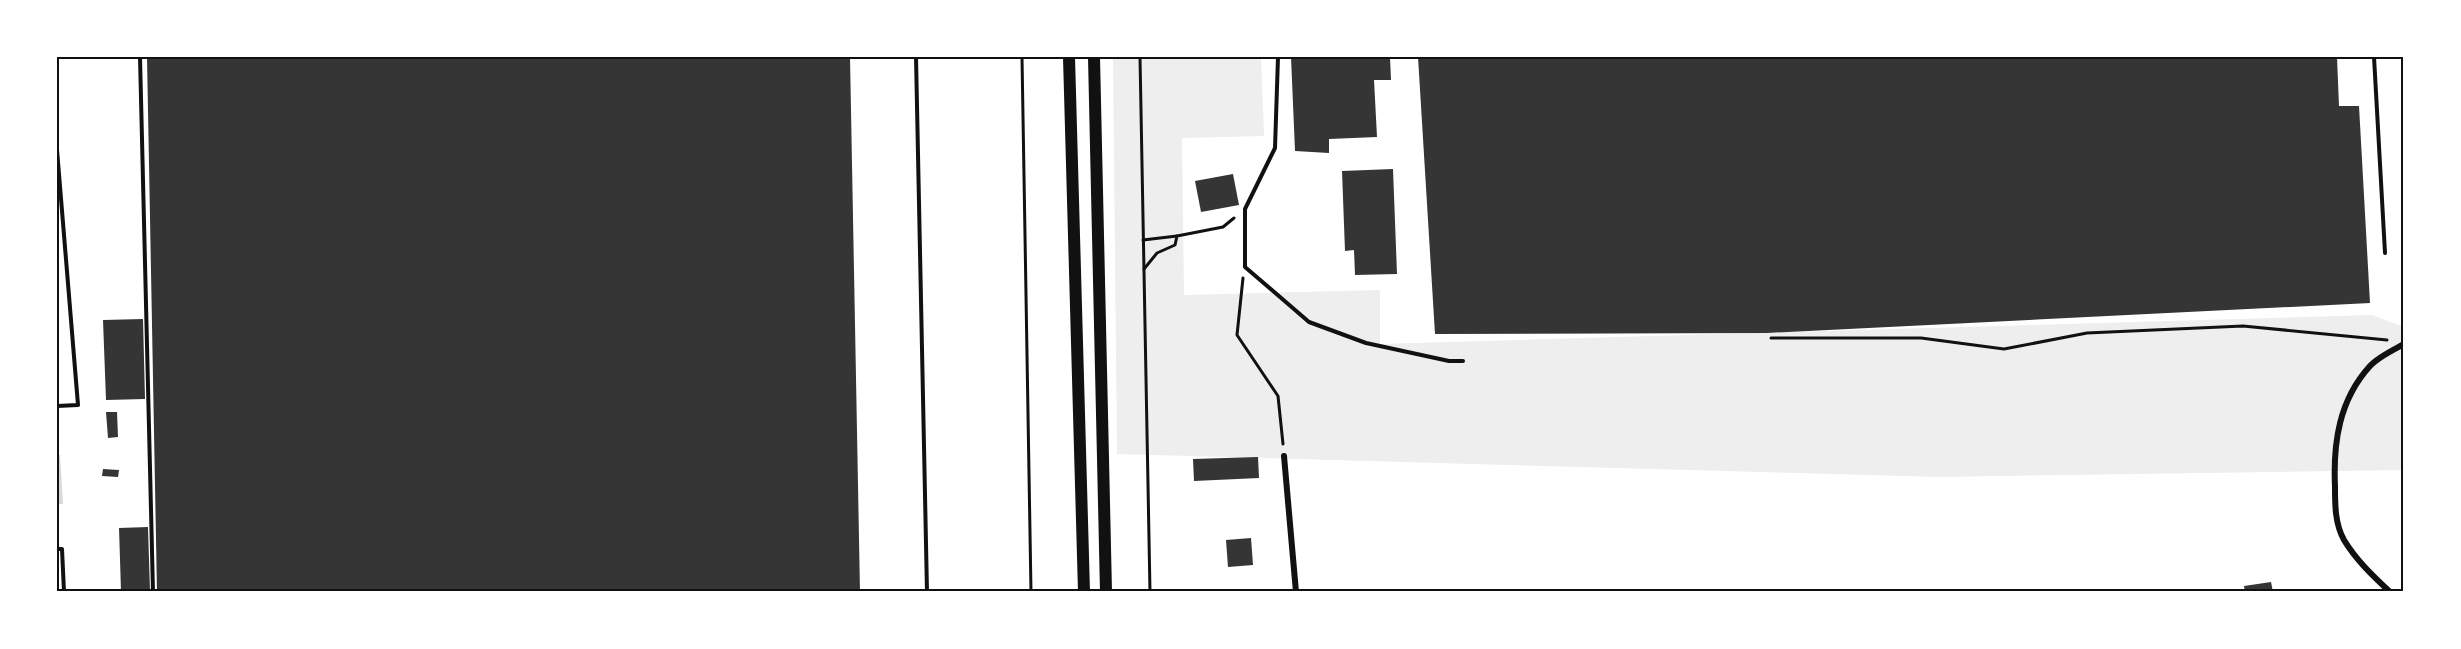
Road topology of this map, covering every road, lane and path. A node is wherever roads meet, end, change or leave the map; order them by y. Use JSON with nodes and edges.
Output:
{"nodes":[{"id":1,"x":140,"y":57,"type":"edge"},
{"id":2,"x":916,"y":57,"type":"edge"},
{"id":3,"x":1022,"y":57,"type":"edge"},
{"id":4,"x":1069,"y":57,"type":"edge"},
{"id":5,"x":1094,"y":57,"type":"edge"},
{"id":6,"x":1140,"y":57,"type":"edge"},
{"id":7,"x":1278,"y":57,"type":"edge"},
{"id":8,"x":2374,"y":57,"type":"edge"},
{"id":9,"x":57,"y":150,"type":"edge"},
{"id":10,"x":1245,"y":209,"type":"junction"},
{"id":11,"x":1177,"y":236,"type":"junction"},
{"id":12,"x":1142,"y":240,"type":"junction"},
{"id":13,"x":2385,"y":253,"type":"dead end"},
{"id":14,"x":1245,"y":267,"type":"junction"},
{"id":15,"x":1144,"y":269,"type":"junction"},
{"id":16,"x":1771,"y":338,"type":"dead end"},
{"id":17,"x":2392,"y":340,"type":"dead end"},
{"id":18,"x":2404,"y":344,"type":"edge"},
{"id":19,"x":1463,"y":361,"type":"dead end"},
{"id":20,"x":57,"y":406,"type":"edge"},
{"id":21,"x":1284,"y":456,"type":"joint"},
{"id":22,"x":57,"y":549,"type":"edge"},
{"id":23,"x":64,"y":592,"type":"edge"},
{"id":24,"x":153,"y":592,"type":"edge"},
{"id":25,"x":927,"y":592,"type":"edge"},
{"id":26,"x":1031,"y":592,"type":"edge"},
{"id":27,"x":1084,"y":592,"type":"edge"},
{"id":28,"x":1106,"y":592,"type":"edge"},
{"id":29,"x":1150,"y":592,"type":"edge"},
{"id":30,"x":1296,"y":592,"type":"edge"},
{"id":31,"x":2390,"y":592,"type":"edge"}],
"edges":[{"from":1,"to":24,"type":"lane"},
{"from":2,"to":25,"type":"lane"},
{"from":3,"to":26,"type":"path"},
{"from":4,"to":27,"type":"main road"},
{"from":5,"to":28,"type":"main road"},
{"from":6,"to":12,"type":"path"},
{"from":7,"to":10,"type":"lane"},
{"from":8,"to":13,"type":"lane"},
{"from":9,"to":20,"type":"lane"},
{"from":10,"to":11,"type":"path"},
{"from":10,"to":14,"type":"lane"},
{"from":11,"to":12,"type":"path"},
{"from":11,"to":15,"type":"path"},
{"from":12,"to":15,"type":"path"},
{"from":14,"to":19,"type":"lane"},
{"from":14,"to":21,"type":"path"},
{"from":15,"to":29,"type":"path"},
{"from":16,"to":17,"type":"path"},
{"from":18,"to":31,"type":"street"},
{"from":21,"to":30,"type":"street"},
{"from":22,"to":23,"type":"lane"}]}
